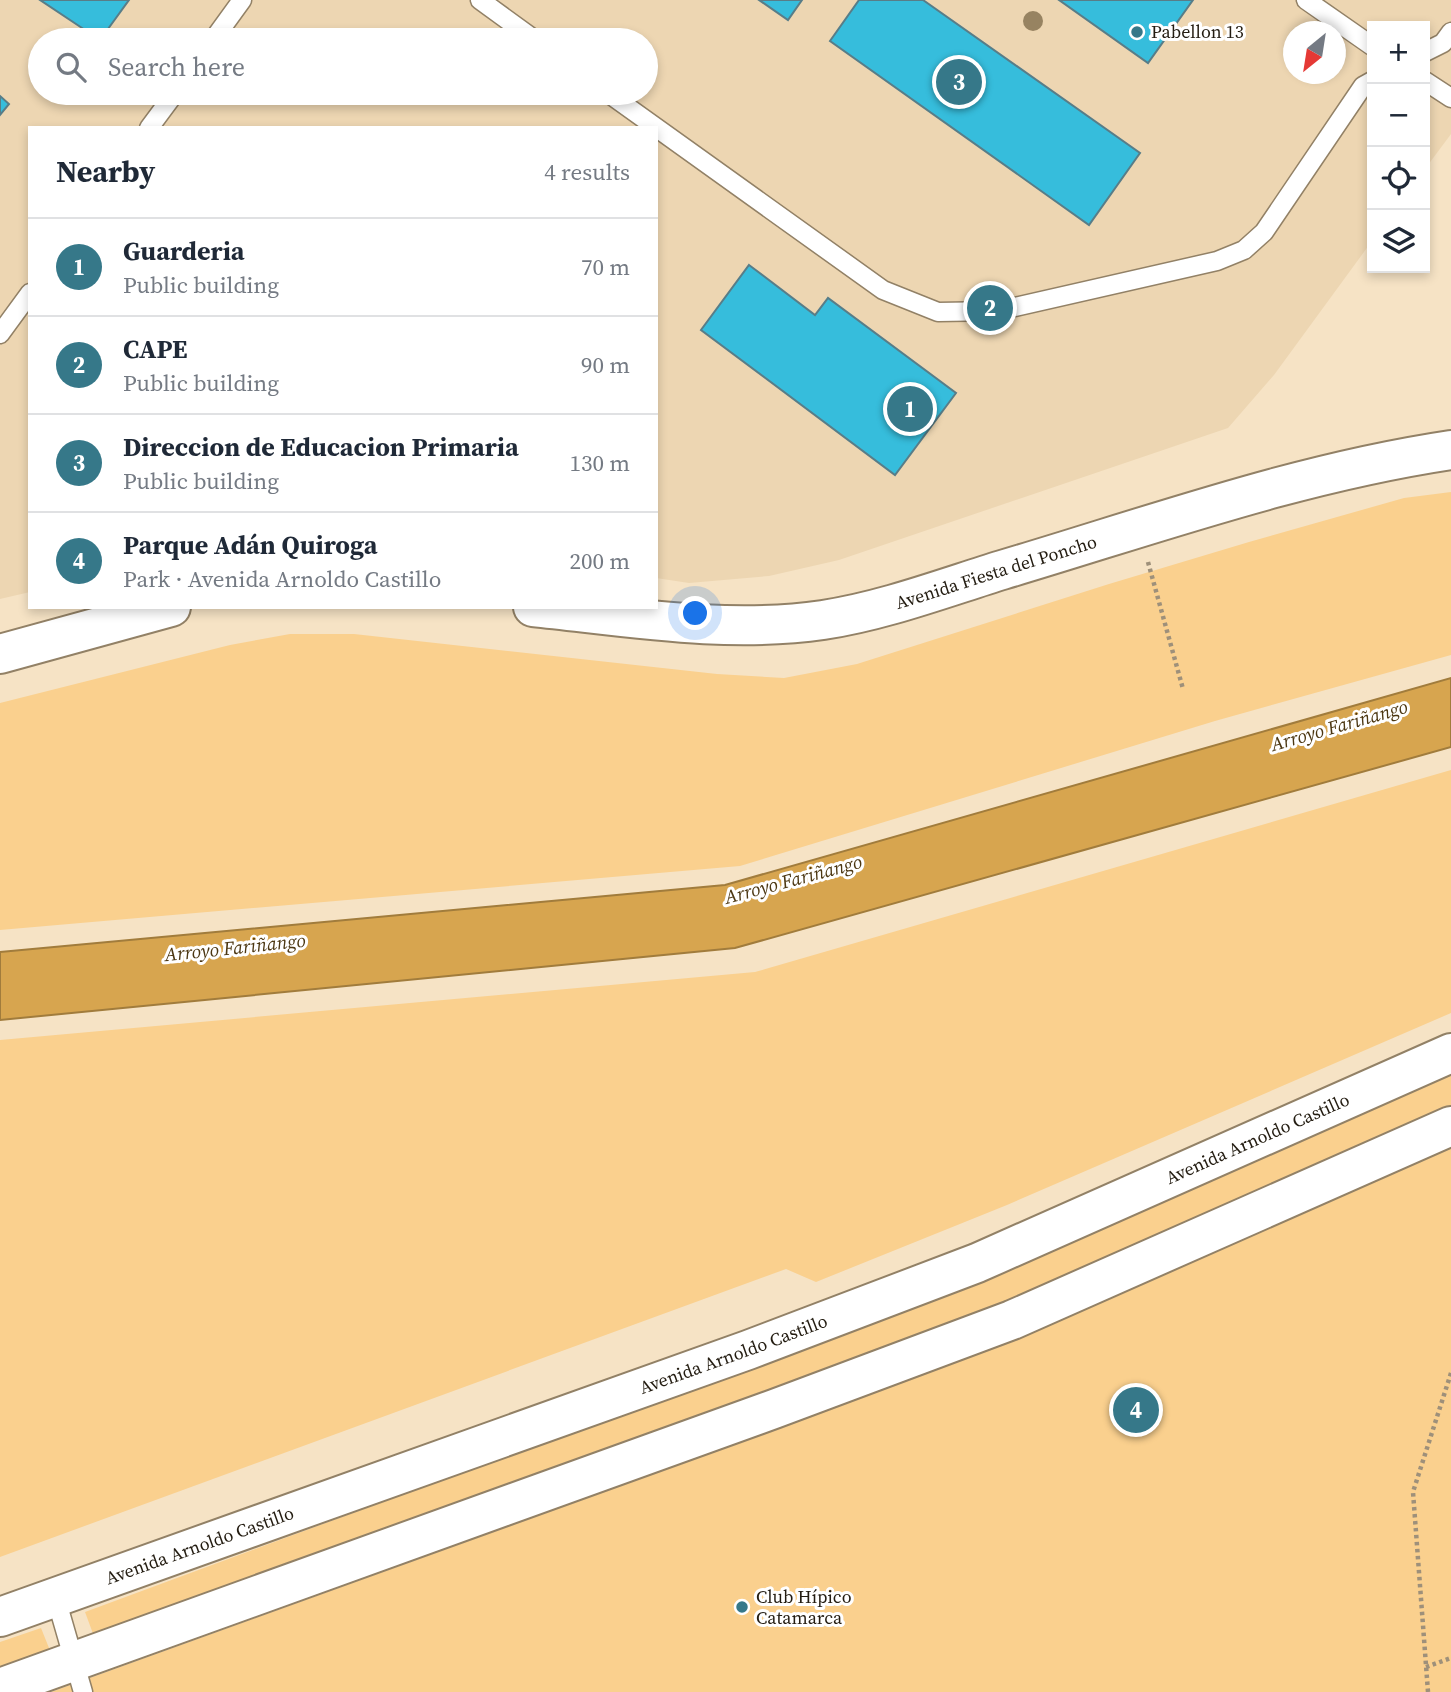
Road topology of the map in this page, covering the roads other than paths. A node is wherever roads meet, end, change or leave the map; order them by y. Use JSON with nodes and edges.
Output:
{"nodes":[{"id":1,"x":242,"y":0,"type":"edge"},
{"id":2,"x":480,"y":0,"type":"edge"},
{"id":3,"x":1306,"y":0,"type":"edge"},
{"id":4,"x":222,"y":28,"type":"edge"},
{"id":5,"x":518,"y":28,"type":"edge"},
{"id":6,"x":1451,"y":32,"type":"edge"},
{"id":7,"x":1367,"y":43,"type":"edge"},
{"id":8,"x":1430,"y":50,"type":"edge"},
{"id":9,"x":1367,"y":84,"type":"edge"},
{"id":10,"x":1430,"y":84,"type":"edge"},
{"id":11,"x":1451,"y":98,"type":"edge"},
{"id":12,"x":166,"y":105,"type":"edge"},
{"id":13,"x":625,"y":105,"type":"edge"},
{"id":14,"x":150,"y":126,"type":"edge"},
{"id":15,"x":654,"y":126,"type":"edge"},
{"id":16,"x":658,"y":129,"type":"edge"},
{"id":17,"x":28,"y":296,"type":"edge"},
{"id":18,"x":0,"y":334,"type":"edge"},
{"id":19,"x":1451,"y":450,"type":"edge"},
{"id":20,"x":164,"y":609,"type":"edge"},
{"id":21,"x":551,"y":609,"type":"edge"},
{"id":22,"x":0,"y":654,"type":"edge"},
{"id":23,"x":1451,"y":1053,"type":"edge"},
{"id":24,"x":1451,"y":1126,"type":"edge"},
{"id":25,"x":55,"y":1595,"type":"junction"},
{"id":26,"x":0,"y":1617,"type":"edge"},
{"id":27,"x":79,"y":1676,"type":"edge"},
{"id":28,"x":0,"y":1688,"type":"edge"}],
"edges":[{"from":1,"to":4,"type":"lane"},
{"from":2,"to":5,"type":"lane"},
{"from":3,"to":7,"type":"lane"},
{"from":6,"to":8,"type":"lane"},
{"from":9,"to":16,"type":"lane"},
{"from":10,"to":11,"type":"lane"},
{"from":12,"to":14,"type":"lane"},
{"from":13,"to":15,"type":"lane"},
{"from":17,"to":18,"type":"lane"},
{"from":19,"to":21,"type":"main road","name":"Avenida Fiesta del Poncho"},
{"from":20,"to":22,"type":"main road"},
{"from":23,"to":25,"type":"main road","name":"Avenida Arnoldo Castillo"},
{"from":24,"to":27,"type":"main road"},
{"from":25,"to":26,"type":"main road","name":"Avenida Arnoldo Castillo"},
{"from":25,"to":27,"type":"lane"},
{"from":27,"to":28,"type":"main road"}]}
